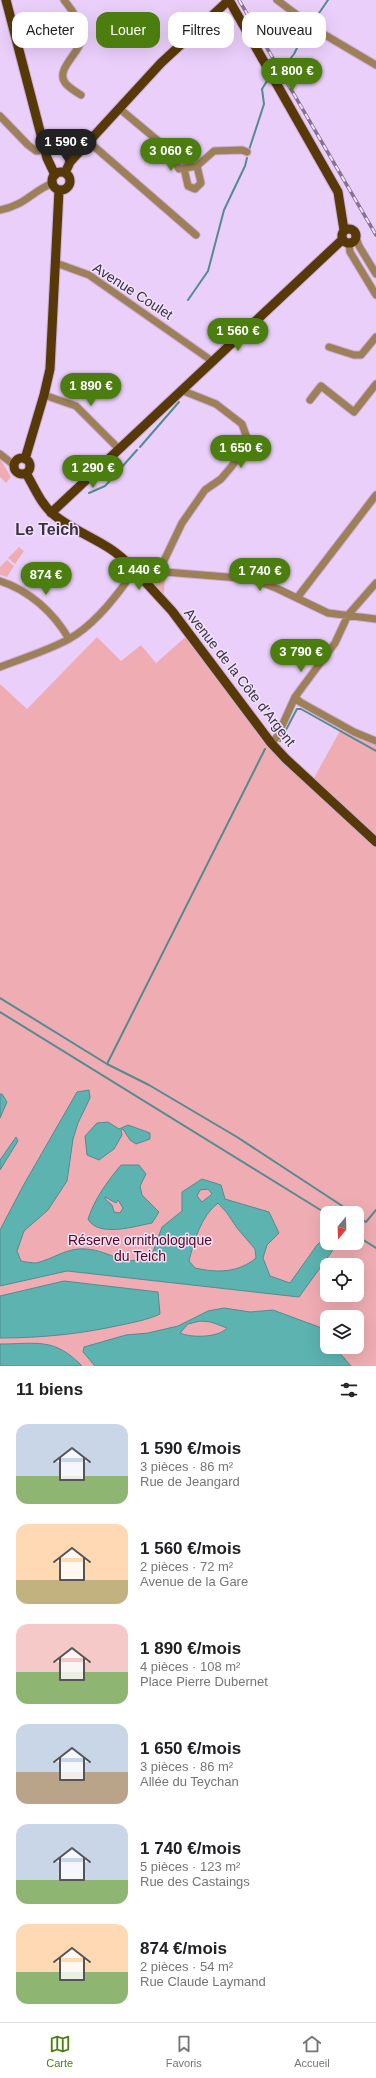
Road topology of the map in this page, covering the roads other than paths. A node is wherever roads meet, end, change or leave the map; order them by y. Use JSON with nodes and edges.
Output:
{"nodes":[{"id":1,"x":6,"y":0,"type":"edge"},
{"id":2,"x":64,"y":0,"type":"edge"},
{"id":3,"x":229,"y":0,"type":"edge"},
{"id":4,"x":277,"y":0,"type":"edge"},
{"id":5,"x":376,"y":65,"type":"edge"},
{"id":6,"x":81,"y":95,"type":"dead end"},
{"id":7,"x":120,"y":109,"type":"junction"},
{"id":8,"x":0,"y":116,"type":"edge"},
{"id":9,"x":89,"y":142,"type":"junction"},
{"id":10,"x":44,"y":150,"type":"junction"},
{"id":11,"x":247,"y":152,"type":"dead end"},
{"id":12,"x":197,"y":166,"type":"junction"},
{"id":13,"x":184,"y":168,"type":"junction"},
{"id":14,"x":65,"y":173,"type":"junction"},
{"id":15,"x":54,"y":179,"type":"junction"},
{"id":16,"x":59,"y":190,"type":"junction"},
{"id":17,"x":0,"y":210,"type":"edge"},
{"id":18,"x":196,"y":235,"type":"dead end"},
{"id":19,"x":355,"y":235,"type":"joint"},
{"id":20,"x":345,"y":237,"type":"junction"},
{"id":21,"x":56,"y":263,"type":"junction"},
{"id":22,"x":376,"y":274,"type":"edge"},
{"id":23,"x":376,"y":295,"type":"edge"},
{"id":24,"x":376,"y":337,"type":"edge"},
{"id":25,"x":329,"y":347,"type":"dead end"},
{"id":26,"x":212,"y":361,"type":"junction"},
{"id":27,"x":376,"y":384,"type":"edge"},
{"id":28,"x":180,"y":390,"type":"junction"},
{"id":29,"x":44,"y":395,"type":"junction"},
{"id":30,"x":310,"y":400,"type":"dead end"},
{"id":31,"x":119,"y":449,"type":"junction"},
{"id":32,"x":0,"y":454,"type":"edge"},
{"id":33,"x":24,"y":459,"type":"junction"},
{"id":34,"x":14,"y":465,"type":"junction"},
{"id":35,"x":26,"y":474,"type":"junction"},
{"id":36,"x":376,"y":495,"type":"edge"},
{"id":37,"x":51,"y":513,"type":"junction"},
{"id":38,"x":135,"y":571,"type":"junction"},
{"id":39,"x":159,"y":571,"type":"junction"},
{"id":40,"x":0,"y":581,"type":"edge"},
{"id":41,"x":376,"y":583,"type":"edge"},
{"id":42,"x":297,"y":598,"type":"junction"},
{"id":43,"x":348,"y":615,"type":"junction"},
{"id":44,"x":376,"y":619,"type":"edge"},
{"id":45,"x":69,"y":639,"type":"junction"},
{"id":46,"x":0,"y":667,"type":"edge"},
{"id":47,"x":295,"y":697,"type":"junction"},
{"id":48,"x":376,"y":741,"type":"edge"},
{"id":49,"x":272,"y":744,"type":"junction"},
{"id":50,"x":376,"y":842,"type":"edge"}],
"edges":[{"from":1,"to":10,"type":"main road"},
{"from":2,"to":6,"type":"street"},
{"from":3,"to":7,"type":"main road"},
{"from":3,"to":20,"type":"main road"},
{"from":4,"to":5,"type":"street"},
{"from":7,"to":9,"type":"main road"},
{"from":7,"to":13,"type":"street"},
{"from":8,"to":10,"type":"street"},
{"from":9,"to":14,"type":"main road"},
{"from":9,"to":18,"type":"street"},
{"from":10,"to":15,"type":"main road"},
{"from":11,"to":12,"type":"street"},
{"from":12,"to":13,"type":"street"},
{"from":12,"to":13,"type":"street"},
{"from":14,"to":15,"type":"main road"},
{"from":14,"to":16,"type":"main road"},
{"from":15,"to":16,"type":"main road"},
{"from":15,"to":17,"type":"street"},
{"from":16,"to":21,"type":"main road"},
{"from":19,"to":20,"type":"main road"},
{"from":19,"to":22,"type":"street"},
{"from":20,"to":23,"type":"street"},
{"from":20,"to":26,"type":"main road"},
{"from":21,"to":26,"type":"street","name":"Avenue Coulet"},
{"from":21,"to":29,"type":"main road"},
{"from":24,"to":25,"type":"street"},
{"from":26,"to":28,"type":"main road"},
{"from":27,"to":30,"type":"street"},
{"from":28,"to":31,"type":"main road"},
{"from":28,"to":39,"type":"street"},
{"from":29,"to":31,"type":"street"},
{"from":29,"to":33,"type":"main road"},
{"from":31,"to":37,"type":"main road"},
{"from":32,"to":34,"type":"street"},
{"from":33,"to":34,"type":"main road"},
{"from":33,"to":35,"type":"main road"},
{"from":34,"to":35,"type":"main road"},
{"from":35,"to":37,"type":"main road","name":"Avenue de la Côte d'Argent"},
{"from":36,"to":42,"type":"street"},
{"from":37,"to":38,"type":"main road","name":"Avenue de la Côte d'Argent"},
{"from":38,"to":39,"type":"street"},
{"from":38,"to":45,"type":"street"},
{"from":38,"to":49,"type":"main road","name":"Avenue de la Côte d'Argent"},
{"from":39,"to":42,"type":"street"},
{"from":40,"to":45,"type":"street"},
{"from":41,"to":43,"type":"street"},
{"from":42,"to":43,"type":"street"},
{"from":43,"to":44,"type":"street"},
{"from":43,"to":47,"type":"street"},
{"from":45,"to":46,"type":"street"},
{"from":47,"to":48,"type":"street"},
{"from":47,"to":49,"type":"street"},
{"from":49,"to":50,"type":"main road","name":"Avenue de la Côte d'Argent"}]}
